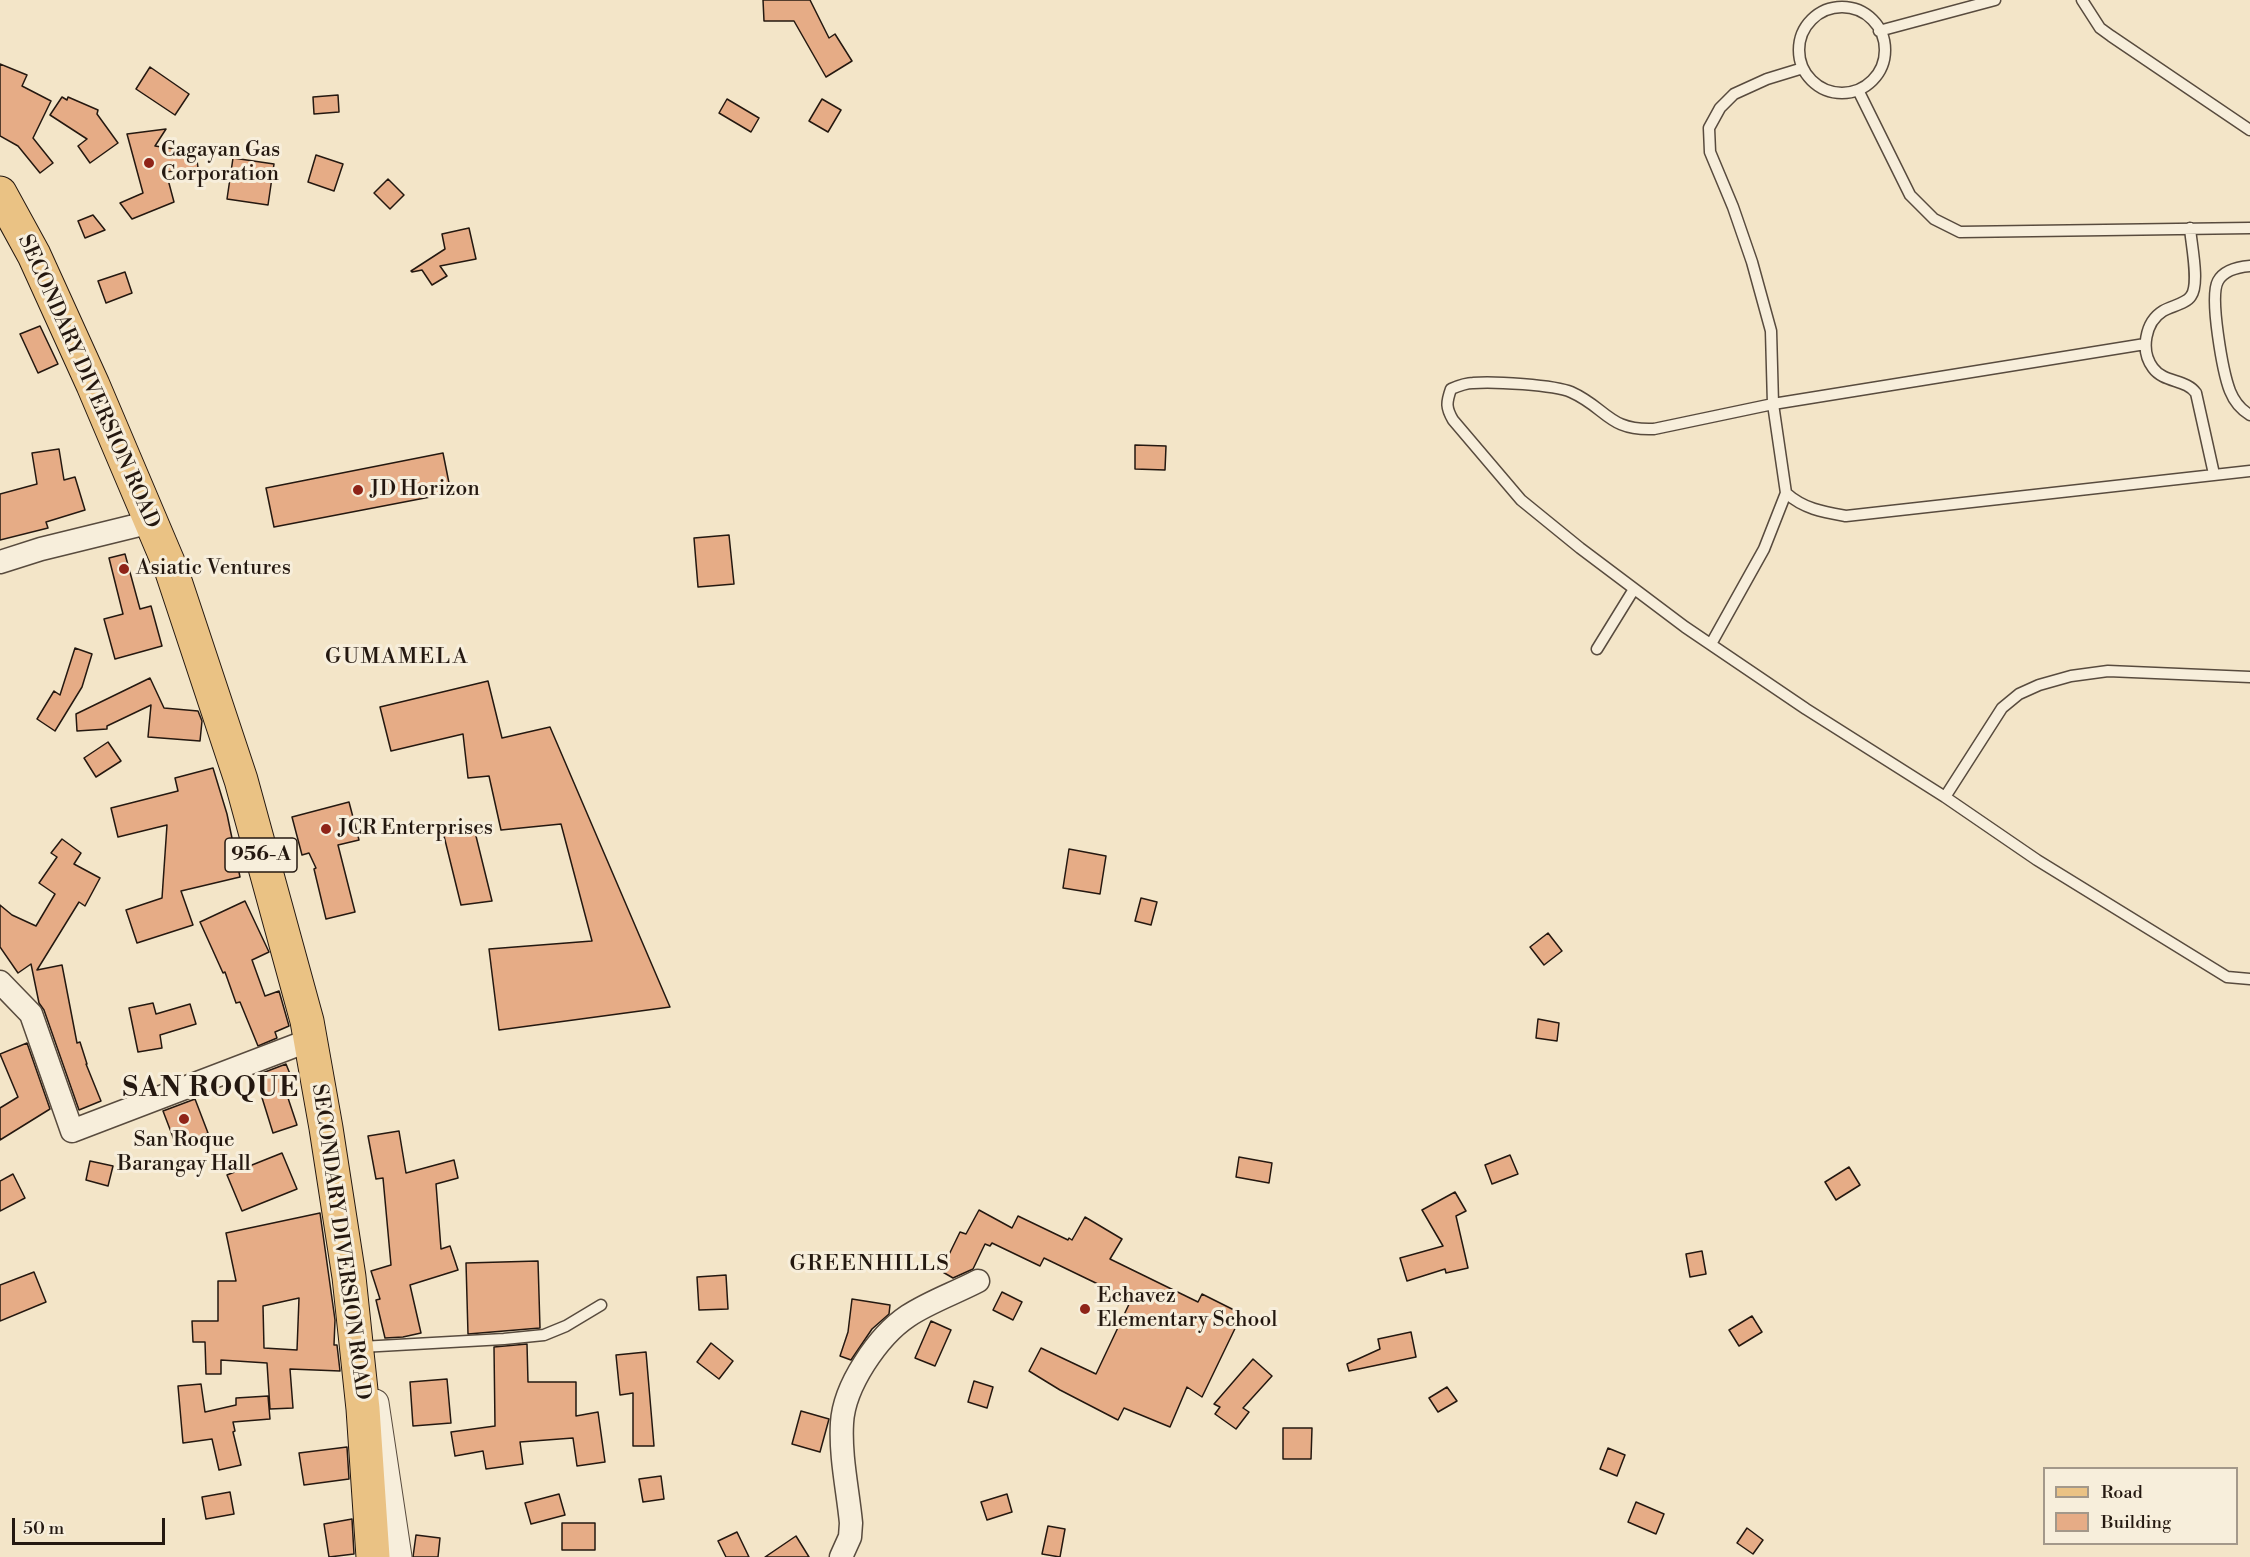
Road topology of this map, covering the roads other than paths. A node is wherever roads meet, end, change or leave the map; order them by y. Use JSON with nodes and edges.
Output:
{"nodes":[{"id":1,"x":1995,"y":0,"type":"edge"},
{"id":2,"x":2082,"y":0,"type":"edge"},
{"id":3,"x":1834,"y":4,"type":"edge"},
{"id":4,"x":1879,"y":31,"type":"junction"},
{"id":5,"x":1803,"y":68,"type":"junction"},
{"id":6,"x":1858,"y":90,"type":"junction"},
{"id":7,"x":2250,"y":130,"type":"edge"},
{"id":8,"x":0,"y":193,"type":"edge"},
{"id":9,"x":2190,"y":228,"type":"junction"},
{"id":10,"x":2250,"y":228,"type":"edge"},
{"id":11,"x":2250,"y":266,"type":"edge"},
{"id":12,"x":2145,"y":344,"type":"junction"},
{"id":13,"x":1773,"y":404,"type":"junction"},
{"id":14,"x":2250,"y":415,"type":"edge"},
{"id":15,"x":2250,"y":471,"type":"edge"},
{"id":16,"x":2214,"y":474,"type":"junction"},
{"id":17,"x":1786,"y":493,"type":"junction"},
{"id":18,"x":151,"y":522,"type":"junction"},
{"id":19,"x":0,"y":562,"type":"edge"},
{"id":20,"x":1634,"y":588,"type":"junction"},
{"id":21,"x":1711,"y":644,"type":"junction"},
{"id":22,"x":1597,"y":649,"type":"dead end"},
{"id":23,"x":2250,"y":677,"type":"edge"},
{"id":24,"x":1945,"y":797,"type":"junction"},
{"id":25,"x":2250,"y":979,"type":"edge"},
{"id":26,"x":0,"y":982,"type":"edge"},
{"id":27,"x":310,"y":1040,"type":"junction"},
{"id":28,"x":978,"y":1281,"type":"dead end"},
{"id":29,"x":602,"y":1305,"type":"dead end"},
{"id":30,"x":357,"y":1353,"type":"junction"},
{"id":31,"x":373,"y":1557,"type":"edge"},
{"id":32,"x":398,"y":1557,"type":"edge"},
{"id":33,"x":841,"y":1557,"type":"edge"}],
"edges":[{"from":1,"to":4,"type":"lane"},
{"from":2,"to":7,"type":"lane"},
{"from":3,"to":4,"type":"lane"},
{"from":3,"to":5,"type":"lane"},
{"from":4,"to":6,"type":"lane"},
{"from":5,"to":6,"type":"lane"},
{"from":5,"to":13,"type":"lane"},
{"from":6,"to":9,"type":"lane"},
{"from":8,"to":18,"type":"main road","name":"SECONDARY DIVERSION ROAD","number":"956-A"},
{"from":9,"to":10,"type":"lane"},
{"from":9,"to":12,"type":"lane"},
{"from":11,"to":14,"type":"lane"},
{"from":12,"to":13,"type":"lane"},
{"from":12,"to":16,"type":"lane"},
{"from":13,"to":17,"type":"lane"},
{"from":13,"to":20,"type":"lane"},
{"from":15,"to":16,"type":"lane"},
{"from":16,"to":17,"type":"lane"},
{"from":17,"to":21,"type":"lane"},
{"from":18,"to":19,"type":"street"},
{"from":18,"to":27,"type":"main road","name":"SECONDARY DIVERSION ROAD","number":"956-A"},
{"from":20,"to":21,"type":"lane"},
{"from":20,"to":22,"type":"lane"},
{"from":21,"to":24,"type":"lane"},
{"from":23,"to":24,"type":"lane"},
{"from":24,"to":25,"type":"lane"},
{"from":26,"to":27,"type":"street"},
{"from":27,"to":30,"type":"main road","name":"SECONDARY DIVERSION ROAD","number":"956-A"},
{"from":28,"to":33,"type":"street"},
{"from":29,"to":30,"type":"lane"},
{"from":30,"to":31,"type":"main road","name":"SECONDARY DIVERSION ROAD","number":"956-A"},
{"from":30,"to":32,"type":"street"}]}
